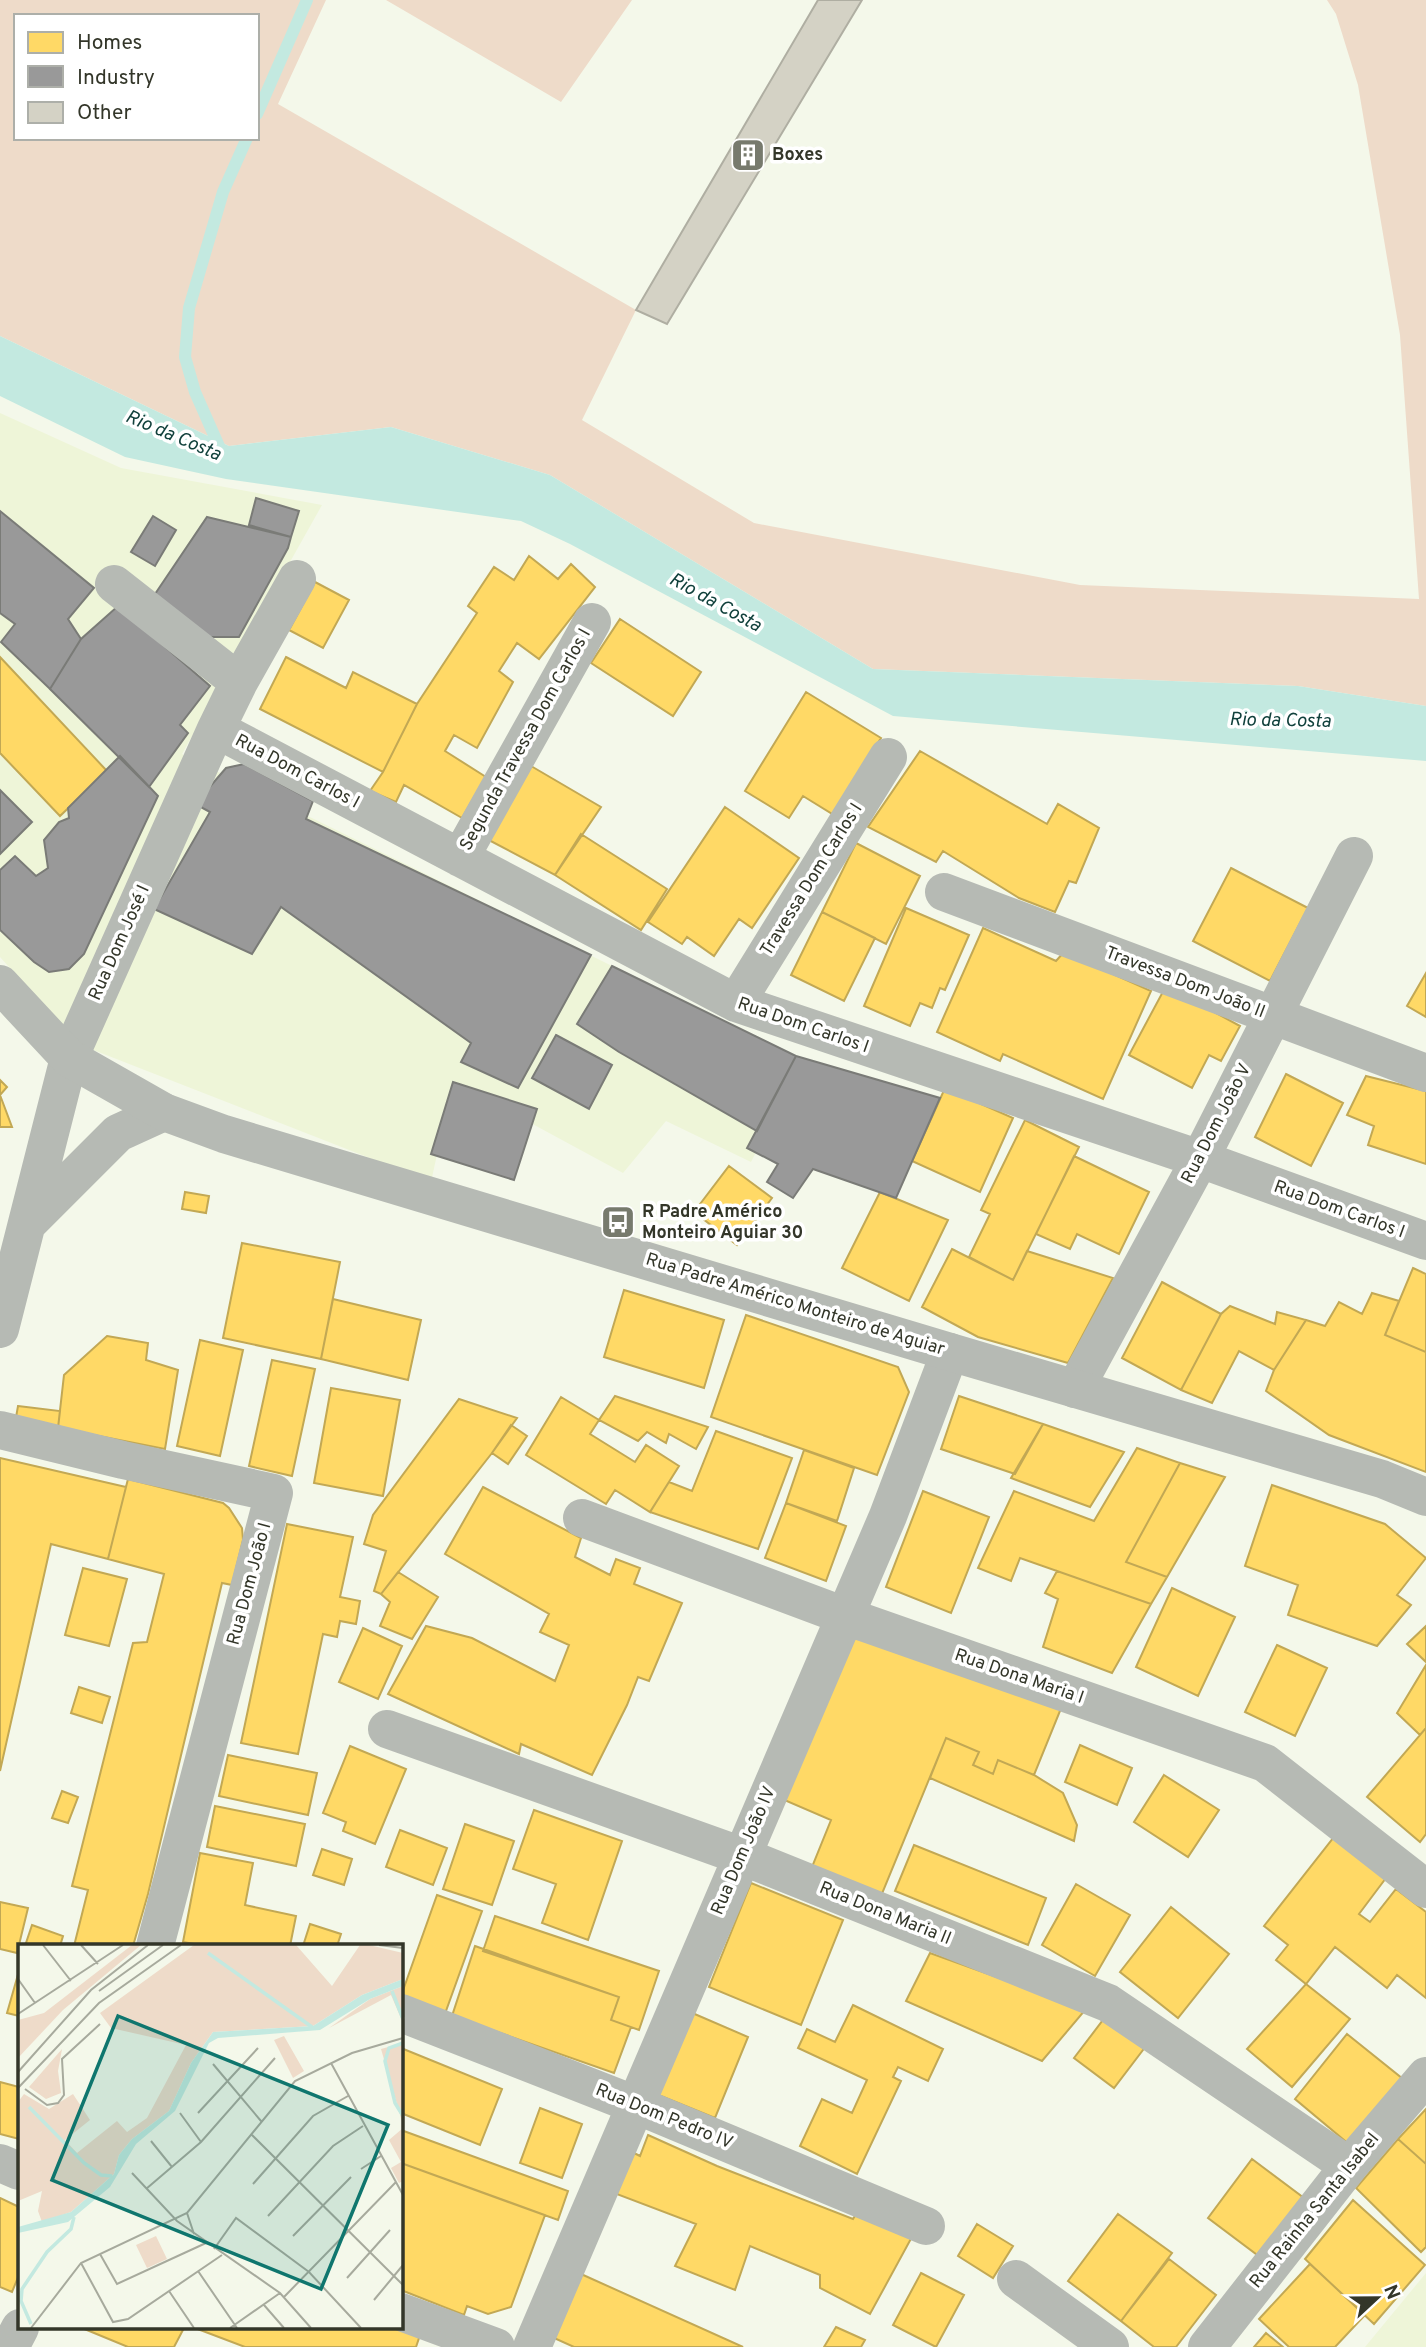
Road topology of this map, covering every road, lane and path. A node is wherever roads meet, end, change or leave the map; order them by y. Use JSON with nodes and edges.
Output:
{"nodes":[{"id":1,"x":297,"y":579,"type":"dead end"},
{"id":2,"x":114,"y":584,"type":"dead end"},
{"id":3,"x":592,"y":622,"type":"dead end"},
{"id":4,"x":239,"y":682,"type":"junction"},
{"id":5,"x":216,"y":729,"type":"junction"},
{"id":6,"x":888,"y":757,"type":"dead end"},
{"id":7,"x":1354,"y":856,"type":"dead end"},
{"id":8,"x":460,"y":858,"type":"junction"},
{"id":9,"x":944,"y":892,"type":"dead end"},
{"id":10,"x":0,"y":984,"type":"edge"},
{"id":11,"x":736,"y":1003,"type":"junction"},
{"id":12,"x":1272,"y":1016,"type":"junction"},
{"id":13,"x":69,"y":1058,"type":"junction"},
{"id":14,"x":1426,"y":1073,"type":"edge"},
{"id":15,"x":164,"y":1112,"type":"junction"},
{"id":16,"x":1200,"y":1159,"type":"junction"},
{"id":17,"x":27,"y":1224,"type":"junction"},
{"id":18,"x":1426,"y":1241,"type":"edge"},
{"id":19,"x":0,"y":1329,"type":"edge"},
{"id":20,"x":950,"y":1352,"type":"junction"},
{"id":21,"x":1075,"y":1389,"type":"junction"},
{"id":22,"x":0,"y":1430,"type":"edge"},
{"id":23,"x":1426,"y":1497,"type":"edge"},
{"id":24,"x":582,"y":1518,"type":"dead end"},
{"id":25,"x":845,"y":1616,"type":"junction"},
{"id":26,"x":387,"y":1729,"type":"dead end"},
{"id":27,"x":742,"y":1856,"type":"junction"},
{"id":28,"x":1426,"y":1889,"type":"edge"},
{"id":29,"x":156,"y":1944,"type":"edge"},
{"id":30,"x":402,"y":2013,"type":"edge"},
{"id":31,"x":1426,"y":2076,"type":"edge"},
{"id":32,"x":636,"y":2105,"type":"junction"},
{"id":33,"x":0,"y":2163,"type":"edge"},
{"id":34,"x":1349,"y":2166,"type":"junction"},
{"id":35,"x":18,"y":2171,"type":"edge"},
{"id":36,"x":926,"y":2227,"type":"dead end"},
{"id":37,"x":1016,"y":2278,"type":"dead end"},
{"id":38,"x":402,"y":2312,"type":"edge"},
{"id":39,"x":19,"y":2330,"type":"edge"},
{"id":40,"x":10,"y":2347,"type":"edge"},
{"id":41,"x":496,"y":2347,"type":"edge"},
{"id":42,"x":532,"y":2347,"type":"edge"},
{"id":43,"x":1110,"y":2347,"type":"edge"},
{"id":44,"x":1207,"y":2347,"type":"edge"}],
"edges":[{"from":1,"to":4,"type":"street","name":"Rua Dom José I"},
{"from":2,"to":4,"type":"street"},
{"from":3,"to":8,"type":"street","name":"Segunda Travessa Dom Carlos I"},
{"from":4,"to":5,"type":"street","name":"Rua Dom José I"},
{"from":5,"to":8,"type":"street","name":"Rua Dom Carlos I"},
{"from":5,"to":13,"type":"street","name":"Rua Dom José I"},
{"from":6,"to":11,"type":"street","name":"Travessa Dom Carlos I"},
{"from":7,"to":12,"type":"street","name":"Rua Dom João V"},
{"from":8,"to":11,"type":"street","name":"Rua Dom Carlos I"},
{"from":9,"to":12,"type":"street","name":"Travessa Dom João II"},
{"from":10,"to":13,"type":"street","name":"Rua Padre Américo Monteiro de Aguiar"},
{"from":11,"to":16,"type":"street","name":"Rua Dom Carlos I"},
{"from":12,"to":14,"type":"street","name":"Travessa Dom João II"},
{"from":12,"to":16,"type":"street","name":"Rua Dom João V"},
{"from":13,"to":15,"type":"street","name":"Rua Padre Américo Monteiro de Aguiar"},
{"from":13,"to":17,"type":"street","name":"Rua Dom José I"},
{"from":15,"to":17,"type":"street"},
{"from":15,"to":20,"type":"street","name":"Rua Padre Américo Monteiro de Aguiar"},
{"from":16,"to":18,"type":"street","name":"Rua Dom Carlos I"},
{"from":16,"to":21,"type":"street","name":"Rua Dom João V"},
{"from":17,"to":19,"type":"street","name":"Rua Dom José I"},
{"from":20,"to":21,"type":"street","name":"Rua Padre Américo Monteiro de Aguiar"},
{"from":20,"to":25,"type":"street","name":"Rua Dom João IV"},
{"from":21,"to":23,"type":"street","name":"Rua Padre Américo Monteiro de Aguiar"},
{"from":22,"to":29,"type":"street","name":"Rua Dom João I"},
{"from":24,"to":25,"type":"street","name":"Rua Dona Maria I"},
{"from":25,"to":27,"type":"street","name":"Rua Dom João IV"},
{"from":25,"to":28,"type":"street","name":"Rua Dona Maria I"},
{"from":26,"to":27,"type":"street","name":"Rua Dona Maria II"},
{"from":27,"to":32,"type":"street","name":"Rua Dom João IV"},
{"from":27,"to":34,"type":"street","name":"Rua Dona Maria II"},
{"from":30,"to":32,"type":"street","name":"Rua Dom Pedro IV"},
{"from":31,"to":34,"type":"street","name":"Rua Rainha Santa Isabel"},
{"from":32,"to":36,"type":"street","name":"Rua Dom Pedro IV"},
{"from":32,"to":42,"type":"street","name":"Rua Dom João IV"},
{"from":33,"to":35,"type":"street"},
{"from":34,"to":44,"type":"street","name":"Rua Rainha Santa Isabel"},
{"from":37,"to":43,"type":"street"},
{"from":38,"to":41,"type":"street"},
{"from":39,"to":40,"type":"street"}]}
